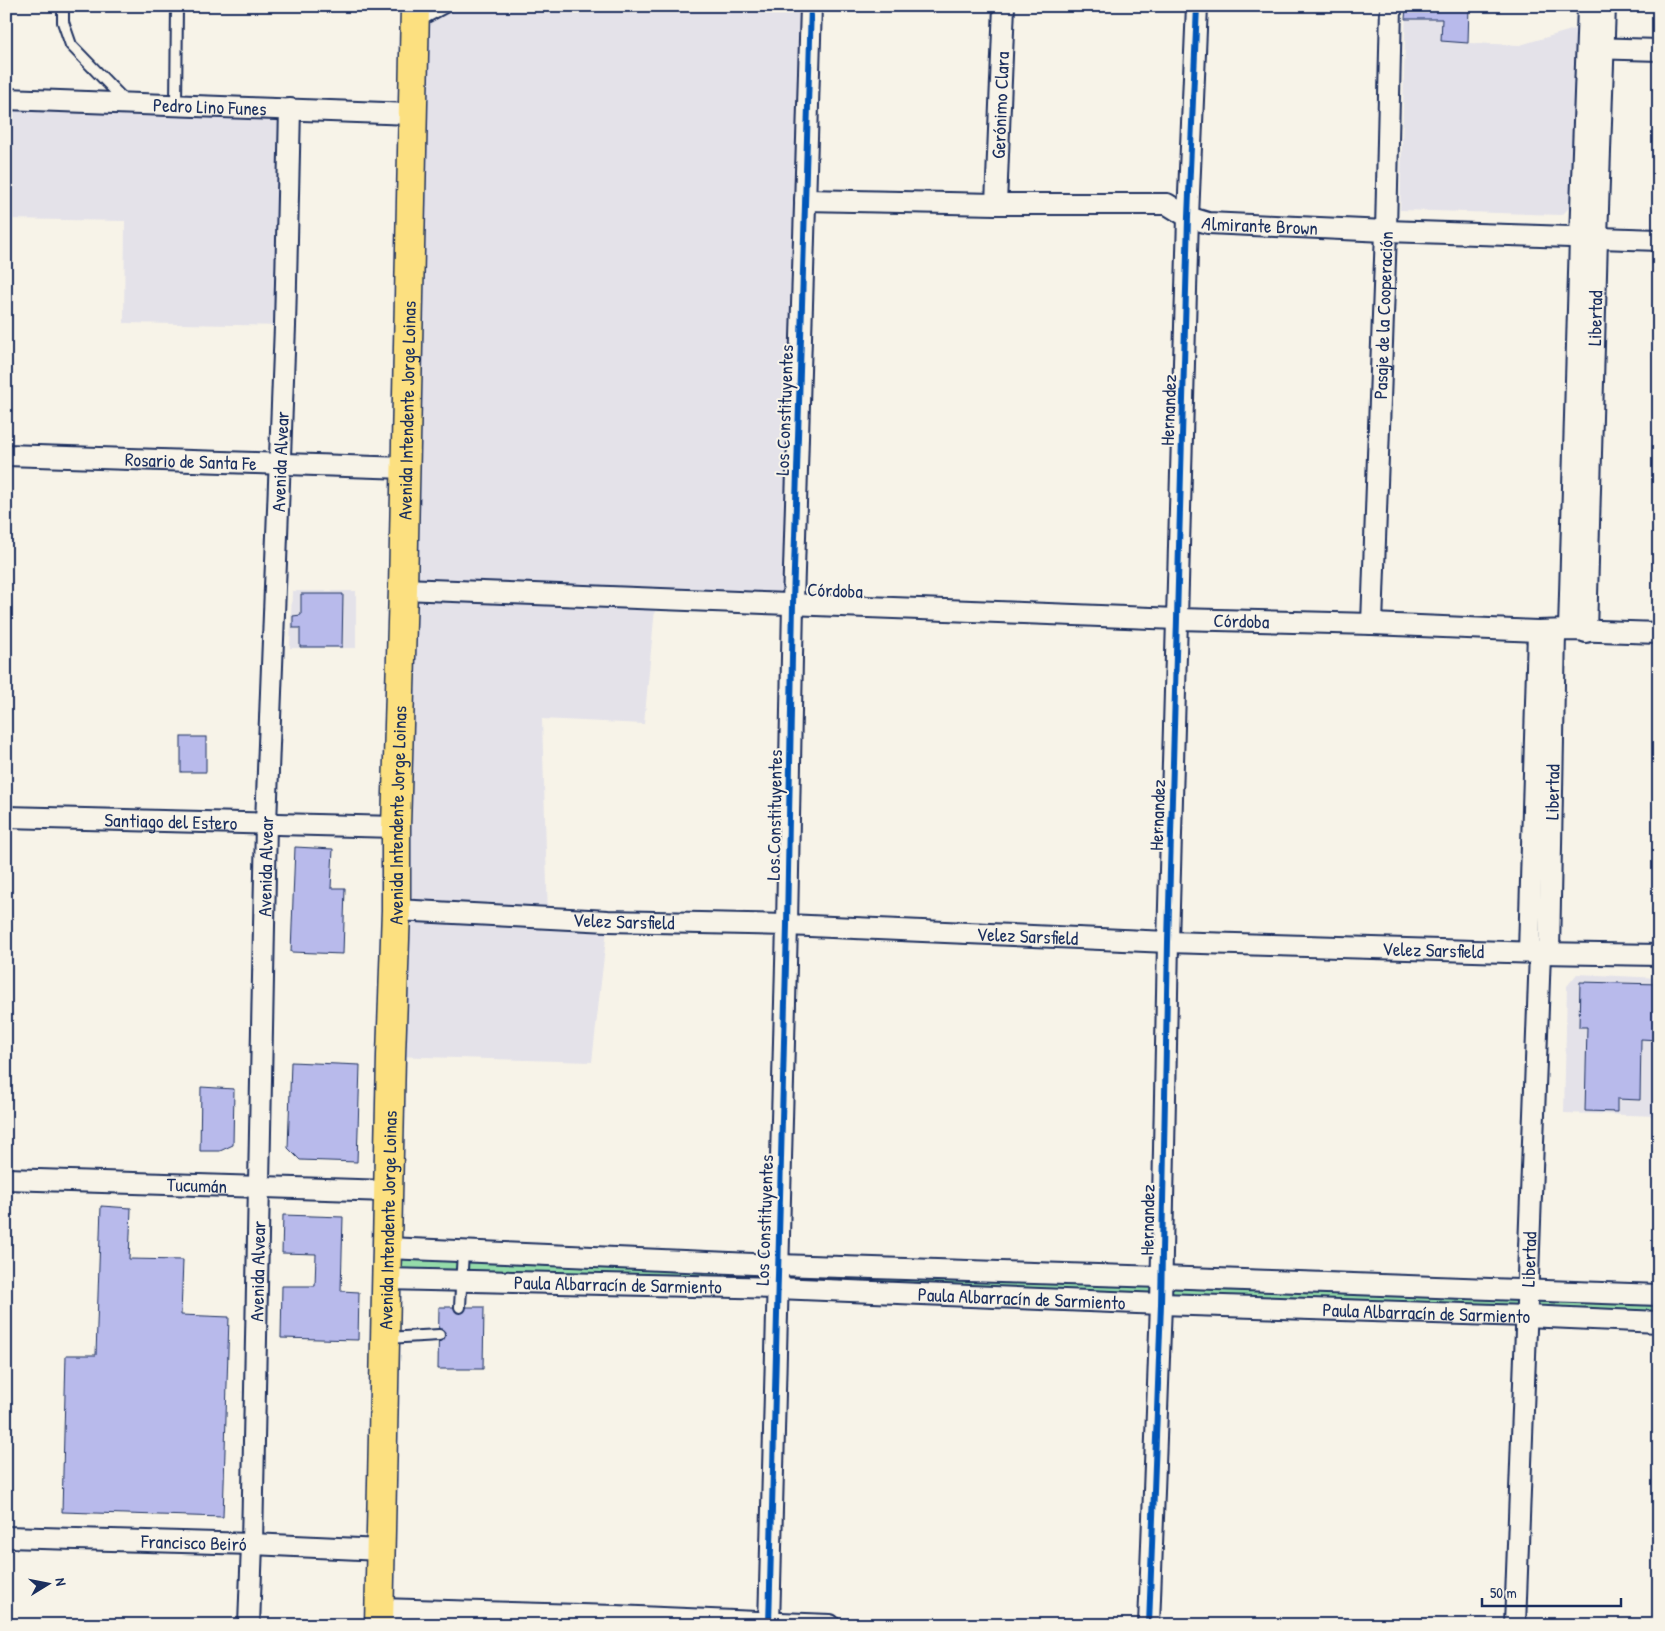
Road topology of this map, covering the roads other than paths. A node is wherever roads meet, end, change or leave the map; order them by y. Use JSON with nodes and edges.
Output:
{"nodes":[{"id":1,"x":64,"y":6,"type":"edge"},
{"id":2,"x":177,"y":6,"type":"edge"},
{"id":3,"x":447,"y":6,"type":"edge"},
{"id":4,"x":811,"y":6,"type":"edge"},
{"id":5,"x":1004,"y":6,"type":"edge"},
{"id":6,"x":1197,"y":6,"type":"edge"},
{"id":7,"x":1391,"y":6,"type":"edge"},
{"id":8,"x":1588,"y":6,"type":"edge"},
{"id":9,"x":1605,"y":6,"type":"edge"},
{"id":10,"x":415,"y":15,"type":"edge"},
{"id":11,"x":1595,"y":48,"type":"junction"},
{"id":12,"x":1659,"y":50,"type":"edge"},
{"id":13,"x":6,"y":98,"type":"edge"},
{"id":14,"x":126,"y":102,"type":"junction"},
{"id":15,"x":176,"y":104,"type":"junction"},
{"id":16,"x":290,"y":109,"type":"junction"},
{"id":17,"x":412,"y":114,"type":"junction"},
{"id":18,"x":805,"y":200,"type":"junction"},
{"id":19,"x":996,"y":204,"type":"junction"},
{"id":20,"x":1188,"y":217,"type":"junction"},
{"id":21,"x":1386,"y":231,"type":"junction"},
{"id":22,"x":1588,"y":238,"type":"junction"},
{"id":23,"x":1659,"y":240,"type":"edge"},
{"id":24,"x":6,"y":455,"type":"edge"},
{"id":25,"x":280,"y":464,"type":"junction"},
{"id":26,"x":406,"y":468,"type":"junction"},
{"id":27,"x":403,"y":589,"type":"junction"},
{"id":28,"x":793,"y":603,"type":"junction"},
{"id":29,"x":1177,"y":619,"type":"junction"},
{"id":30,"x":1372,"y":624,"type":"junction"},
{"id":31,"x":1562,"y":631,"type":"junction"},
{"id":32,"x":1659,"y":633,"type":"edge"},
{"id":33,"x":6,"y":816,"type":"edge"},
{"id":34,"x":266,"y":823,"type":"junction"},
{"id":35,"x":396,"y":827,"type":"junction"},
{"id":36,"x":396,"y":910,"type":"junction"},
{"id":37,"x":788,"y":924,"type":"junction"},
{"id":38,"x":1168,"y":942,"type":"junction"},
{"id":39,"x":1539,"y":953,"type":"junction"},
{"id":40,"x":1659,"y":955,"type":"edge"},
{"id":41,"x":6,"y":1180,"type":"edge"},
{"id":42,"x":258,"y":1188,"type":"junction"},
{"id":43,"x":388,"y":1192,"type":"junction"},
{"id":44,"x":387,"y":1248,"type":"junction"},
{"id":45,"x":463,"y":1251,"type":"junction"},
{"id":46,"x":778,"y":1265,"type":"junction"},
{"id":47,"x":1161,"y":1277,"type":"junction"},
{"id":48,"x":386,"y":1279,"type":"junction"},
{"id":49,"x":462,"y":1281,"type":"junction"},
{"id":50,"x":777,"y":1288,"type":"junction"},
{"id":51,"x":1527,"y":1290,"type":"junction"},
{"id":52,"x":1659,"y":1295,"type":"edge"},
{"id":53,"x":1161,"y":1304,"type":"junction"},
{"id":54,"x":460,"y":1307,"type":"dead end"},
{"id":55,"x":1526,"y":1316,"type":"junction"},
{"id":56,"x":1659,"y":1322,"type":"edge"},
{"id":57,"x":439,"y":1335,"type":"dead end"},
{"id":58,"x":386,"y":1338,"type":"junction"},
{"id":59,"x":6,"y":1537,"type":"edge"},
{"id":60,"x":252,"y":1544,"type":"junction"},
{"id":61,"x":381,"y":1550,"type":"junction"},
{"id":62,"x":379,"y":1617,"type":"edge"},
{"id":63,"x":615,"y":1620,"type":"edge"},
{"id":64,"x":769,"y":1624,"type":"edge"},
{"id":65,"x":249,"y":1625,"type":"edge"},
{"id":66,"x":830,"y":1625,"type":"edge"},
{"id":67,"x":1149,"y":1625,"type":"edge"},
{"id":68,"x":1515,"y":1625,"type":"edge"}],
"edges":[{"from":1,"to":14,"type":"lane"},
{"from":2,"to":15,"type":"lane"},
{"from":3,"to":10,"type":"lane"},
{"from":4,"to":18,"type":"street","name":"Los Constituyentes"},
{"from":5,"to":19,"type":"street","name":"Gerónimo Clara"},
{"from":6,"to":20,"type":"street","name":"Hernandez"},
{"from":7,"to":21,"type":"street","name":"Pasaje de la Cooperación"},
{"from":8,"to":11,"type":"street","name":"Libertad"},
{"from":9,"to":11,"type":"street","name":"Libertad"},
{"from":10,"to":17,"type":"main road","name":"Avenida Intendente Jorge Loinas"},
{"from":11,"to":12,"type":"street"},
{"from":11,"to":22,"type":"street","name":"Libertad"},
{"from":13,"to":14,"type":"street","name":"Pedro Lino Funes"},
{"from":14,"to":15,"type":"street","name":"Pedro Lino Funes"},
{"from":15,"to":16,"type":"street","name":"Pedro Lino Funes"},
{"from":16,"to":17,"type":"street","name":"Pedro Lino Funes"},
{"from":16,"to":25,"type":"street","name":"Avenida Alvear"},
{"from":17,"to":26,"type":"main road","name":"Avenida Intendente Jorge Loinas"},
{"from":18,"to":19,"type":"street","name":"Almirante Brown"},
{"from":18,"to":28,"type":"street","name":"Los Constituyentes"},
{"from":19,"to":20,"type":"street","name":"Almirante Brown"},
{"from":20,"to":21,"type":"street","name":"Almirante Brown"},
{"from":20,"to":29,"type":"street","name":"Hernandez"},
{"from":21,"to":22,"type":"street","name":"Almirante Brown"},
{"from":21,"to":30,"type":"street","name":"Pasaje de la Cooperación"},
{"from":22,"to":23,"type":"street","name":"Almirante Brown"},
{"from":22,"to":31,"type":"street","name":"Libertad"},
{"from":24,"to":25,"type":"street","name":"Rosario de Santa Fe"},
{"from":25,"to":26,"type":"street","name":"Rosario de Santa Fe"},
{"from":25,"to":34,"type":"street","name":"Avenida Alvear"},
{"from":26,"to":27,"type":"main road","name":"Avenida Intendente Jorge Loinas"},
{"from":27,"to":28,"type":"street","name":"Córdoba"},
{"from":27,"to":35,"type":"main road","name":"Avenida Intendente Jorge Loinas"},
{"from":28,"to":29,"type":"street","name":"Córdoba"},
{"from":28,"to":37,"type":"street","name":"Los Constituyentes"},
{"from":29,"to":30,"type":"street","name":"Córdoba"},
{"from":29,"to":38,"type":"street","name":"Hernandez"},
{"from":30,"to":31,"type":"street","name":"Córdoba"},
{"from":31,"to":32,"type":"street","name":"Córdoba"},
{"from":31,"to":39,"type":"street","name":"Libertad"},
{"from":33,"to":34,"type":"street","name":"Santiago del Estero"},
{"from":34,"to":35,"type":"street","name":"Santiago del Estero"},
{"from":34,"to":42,"type":"street","name":"Avenida Alvear"},
{"from":35,"to":36,"type":"main road","name":"Avenida Intendente Jorge Loinas"},
{"from":36,"to":37,"type":"street","name":"Velez Sarsfield"},
{"from":36,"to":43,"type":"main road","name":"Avenida Intendente Jorge Loinas"},
{"from":37,"to":38,"type":"street","name":"Velez Sarsfield"},
{"from":37,"to":46,"type":"street","name":"Los Constituyentes"},
{"from":38,"to":39,"type":"street","name":"Velez Sarsfield"},
{"from":38,"to":47,"type":"street","name":"Hernandez"},
{"from":39,"to":40,"type":"street","name":"Velez Sarsfield"},
{"from":39,"to":51,"type":"street","name":"Libertad"},
{"from":41,"to":42,"type":"street","name":"Tucumán"},
{"from":42,"to":43,"type":"street","name":"Tucumán"},
{"from":42,"to":60,"type":"street","name":"Avenida Alvear"},
{"from":43,"to":44,"type":"main road","name":"Avenida Intendente Jorge Loinas"},
{"from":44,"to":45,"type":"street","name":"Paula Albarracín de Sarmiento"},
{"from":44,"to":48,"type":"main road","name":"Avenida Intendente Jorge Loinas"},
{"from":45,"to":46,"type":"street","name":"Paula Albarracín de Sarmiento"},
{"from":45,"to":49,"type":"lane"},
{"from":46,"to":47,"type":"street","name":"Paula Albarracín de Sarmiento"},
{"from":46,"to":50,"type":"street","name":"Los Constituyentes"},
{"from":47,"to":51,"type":"street","name":"Paula Albarracín de Sarmiento"},
{"from":47,"to":53,"type":"street","name":"Hernandez"},
{"from":48,"to":49,"type":"street","name":"Paula Albarracín de Sarmiento"},
{"from":48,"to":58,"type":"main road","name":"Avenida Intendente Jorge Loinas"},
{"from":49,"to":50,"type":"street","name":"Paula Albarracín de Sarmiento"},
{"from":49,"to":54,"type":"lane"},
{"from":50,"to":53,"type":"street","name":"Paula Albarracín de Sarmiento"},
{"from":50,"to":64,"type":"street","name":"Los Constituyentes"},
{"from":51,"to":52,"type":"street","name":"Paula Albarracín de Sarmiento"},
{"from":51,"to":55,"type":"street","name":"Libertad"},
{"from":53,"to":55,"type":"street","name":"Paula Albarracín de Sarmiento"},
{"from":53,"to":67,"type":"street","name":"Hernandez"},
{"from":55,"to":56,"type":"street","name":"Paula Albarracín de Sarmiento"},
{"from":55,"to":68,"type":"street","name":"Libertad"},
{"from":57,"to":58,"type":"lane"},
{"from":58,"to":61,"type":"main road","name":"Avenida Intendente Jorge Loinas"},
{"from":59,"to":60,"type":"street","name":"Francisco Beiró"},
{"from":60,"to":61,"type":"street","name":"Francisco Beiró"},
{"from":60,"to":65,"type":"street","name":"Avenida Alvear"},
{"from":61,"to":62,"type":"main road","name":"Avenida Intendente Jorge Loinas"},
{"from":62,"to":63,"type":"street"},
{"from":63,"to":64,"type":"street"},
{"from":64,"to":66,"type":"street"}]}
